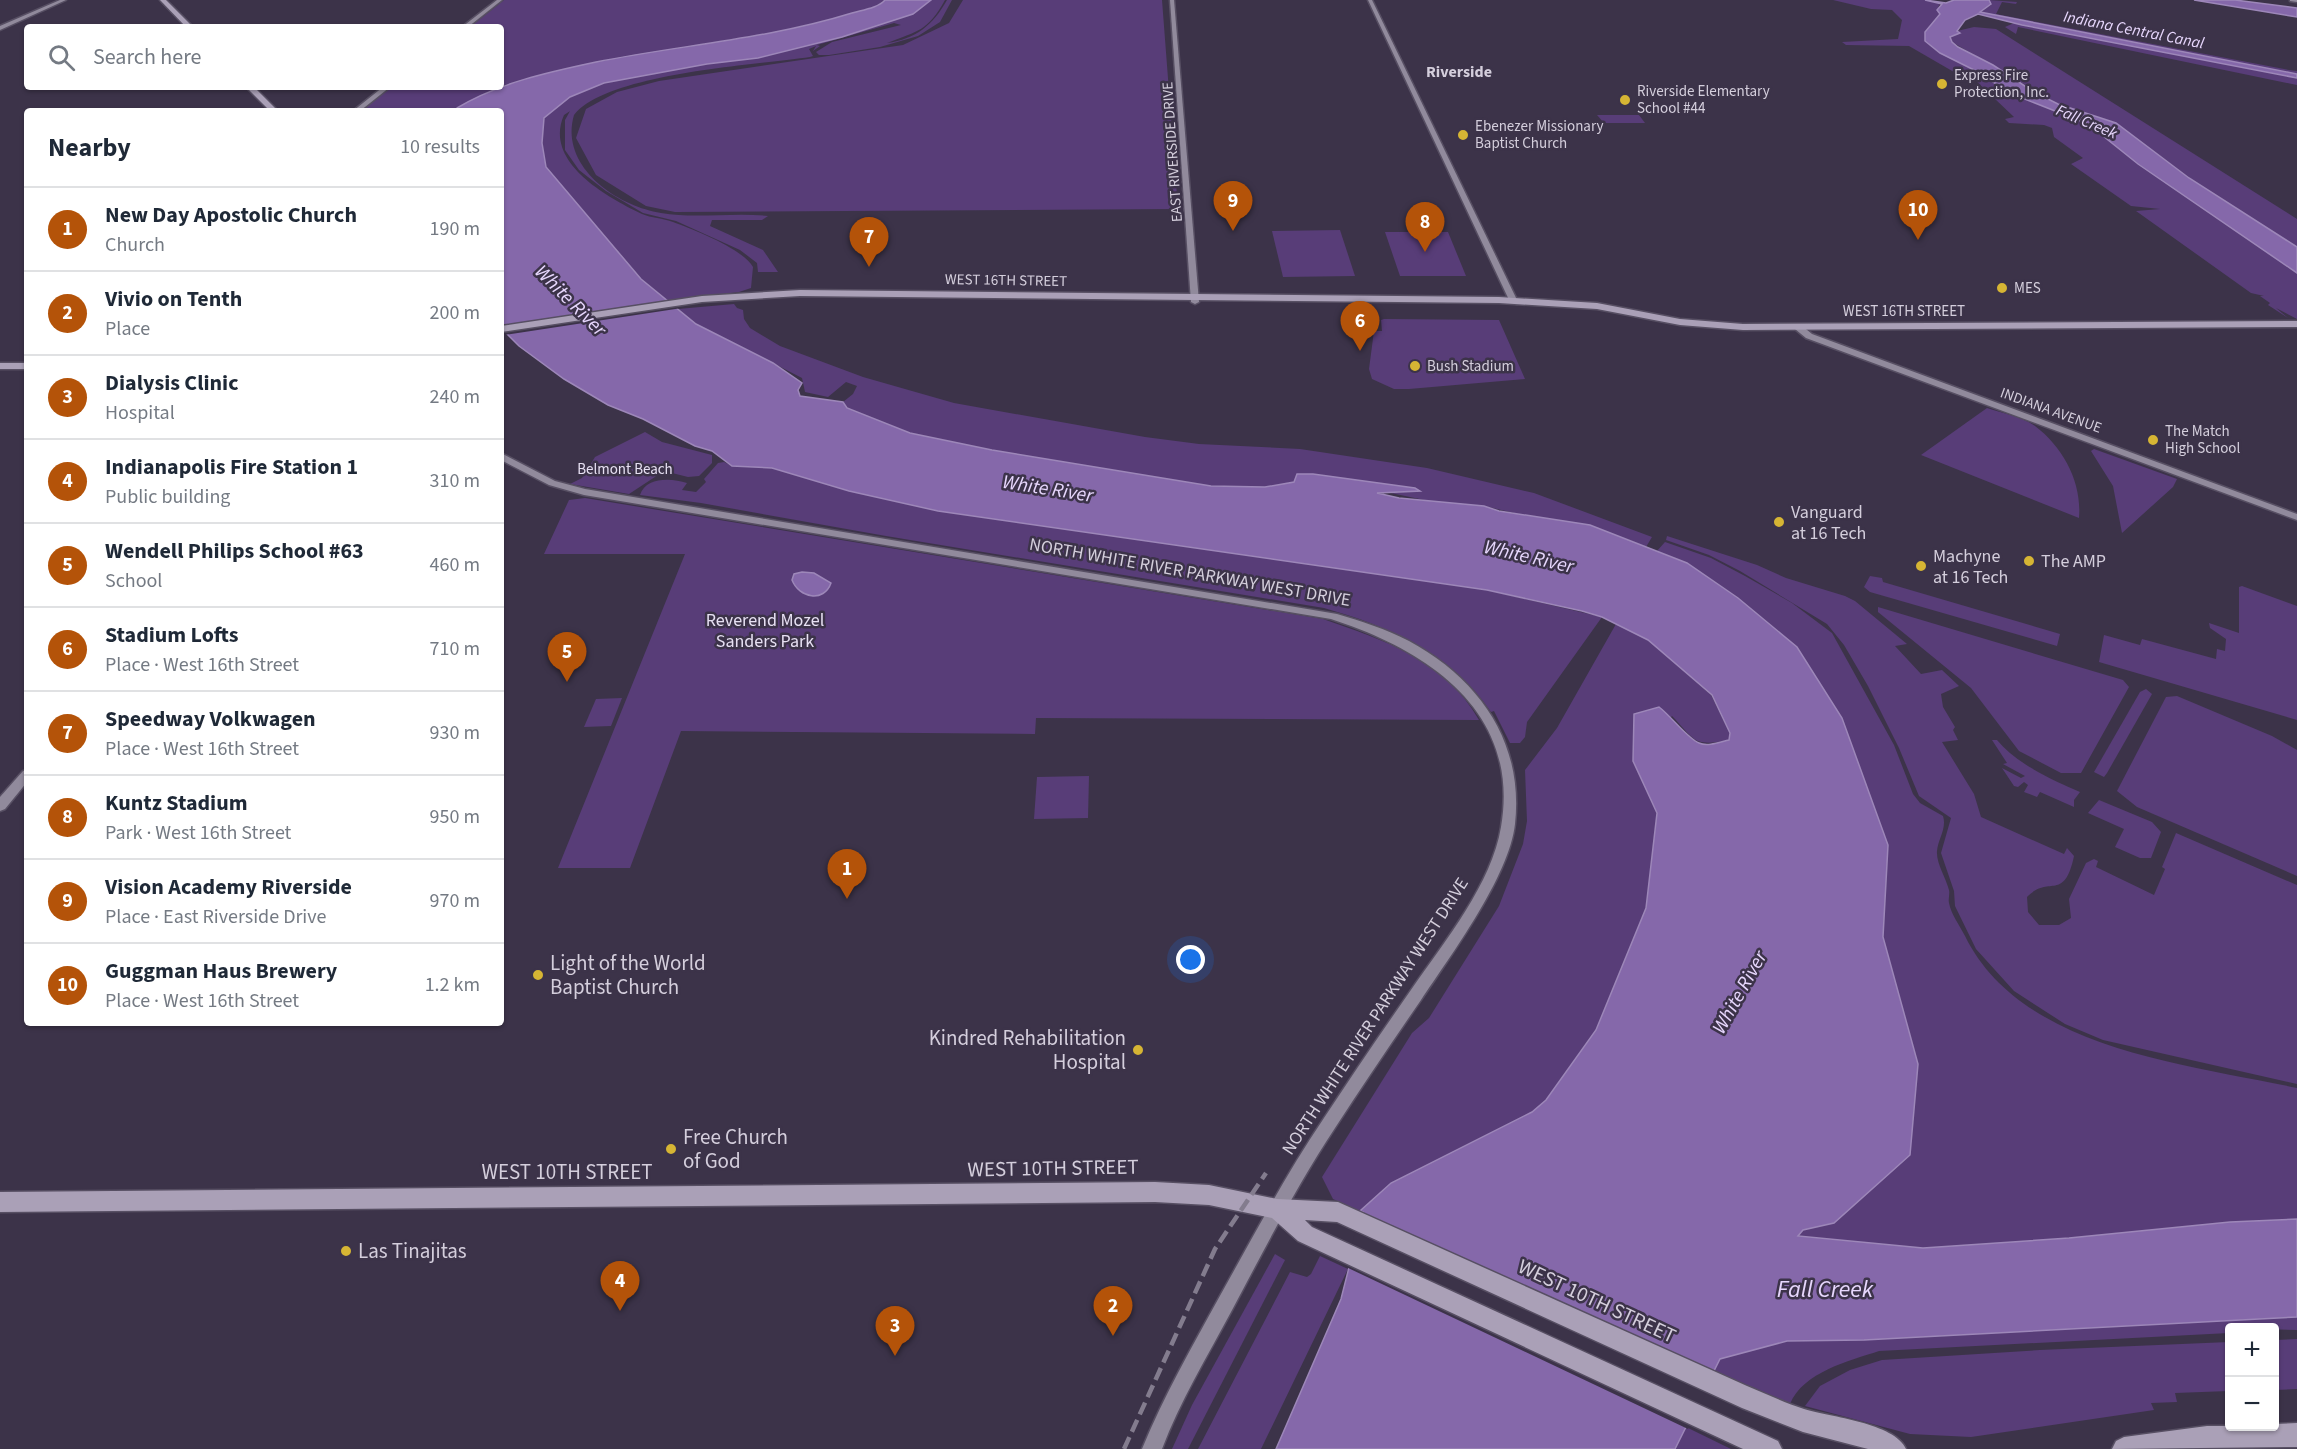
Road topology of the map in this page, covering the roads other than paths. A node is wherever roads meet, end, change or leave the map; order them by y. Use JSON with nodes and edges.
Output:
{"nodes":[{"id":1,"x":64,"y":0,"type":"edge"},
{"id":2,"x":163,"y":0,"type":"edge"},
{"id":3,"x":500,"y":0,"type":"edge"},
{"id":4,"x":1172,"y":0,"type":"edge"},
{"id":5,"x":1370,"y":0,"type":"edge"},
{"id":6,"x":2292,"y":0,"type":"edge"},
{"id":7,"x":2297,"y":1,"type":"edge"},
{"id":8,"x":187,"y":24,"type":"edge"},
{"id":9,"x":469,"y":24,"type":"edge"},
{"id":10,"x":0,"y":28,"type":"edge"},
{"id":11,"x":253,"y":90,"type":"edge"},
{"id":12,"x":383,"y":90,"type":"edge"},
{"id":13,"x":271,"y":108,"type":"edge"},
{"id":14,"x":360,"y":108,"type":"edge"},
{"id":15,"x":1195,"y":299,"type":"junction"},
{"id":16,"x":1514,"y":302,"type":"junction"},
{"id":17,"x":2297,"y":324,"type":"edge"},
{"id":18,"x":1798,"y":327,"type":"junction"},
{"id":19,"x":504,"y":331,"type":"edge"},
{"id":20,"x":0,"y":366,"type":"edge"},
{"id":21,"x":24,"y":366,"type":"edge"},
{"id":22,"x":504,"y":458,"type":"edge"},
{"id":23,"x":2297,"y":517,"type":"edge"},
{"id":24,"x":24,"y":778,"type":"edge"},
{"id":25,"x":0,"y":806,"type":"edge"},
{"id":26,"x":0,"y":1202,"type":"edge"},
{"id":27,"x":1277,"y":1209,"type":"junction"},
{"id":28,"x":2297,"y":1434,"type":"edge"},
{"id":29,"x":1887,"y":1444,"type":"edge"},
{"id":30,"x":1152,"y":1449,"type":"edge"},
{"id":31,"x":1770,"y":1449,"type":"edge"},
{"id":32,"x":2124,"y":1449,"type":"edge"}],
"edges":[{"from":1,"to":10,"type":"main road"},
{"from":2,"to":8,"type":"main road"},
{"from":3,"to":9,"type":"main road"},
{"from":4,"to":15,"type":"main road","name":"EAST RIVERSIDE DRIVE"},
{"from":5,"to":16,"type":"main road"},
{"from":6,"to":7,"type":"main road"},
{"from":11,"to":13,"type":"main road"},
{"from":12,"to":14,"type":"main road"},
{"from":15,"to":16,"type":"main road","name":"WEST 16TH STREET"},
{"from":15,"to":19,"type":"main road","name":"WEST 16TH STREET"},
{"from":16,"to":18,"type":"main road","name":"WEST 16TH STREET"},
{"from":17,"to":18,"type":"main road","name":"WEST 16TH STREET"},
{"from":18,"to":23,"type":"main road","name":"INDIANA AVENUE"},
{"from":20,"to":21,"type":"main road"},
{"from":22,"to":27,"type":"main road","name":"NORTH WHITE RIVER PARKWAY WEST DRIVE"},
{"from":24,"to":25,"type":"main road"},
{"from":26,"to":27,"type":"main road","name":"WEST 10TH STREET"},
{"from":27,"to":29,"type":"main road","name":"WEST 10TH STREET"},
{"from":27,"to":30,"type":"main road","name":"NORTH WHITE RIVER PARKWAY WEST DRIVE"},
{"from":27,"to":31,"type":"main road"},
{"from":28,"to":32,"type":"main road"}]}
